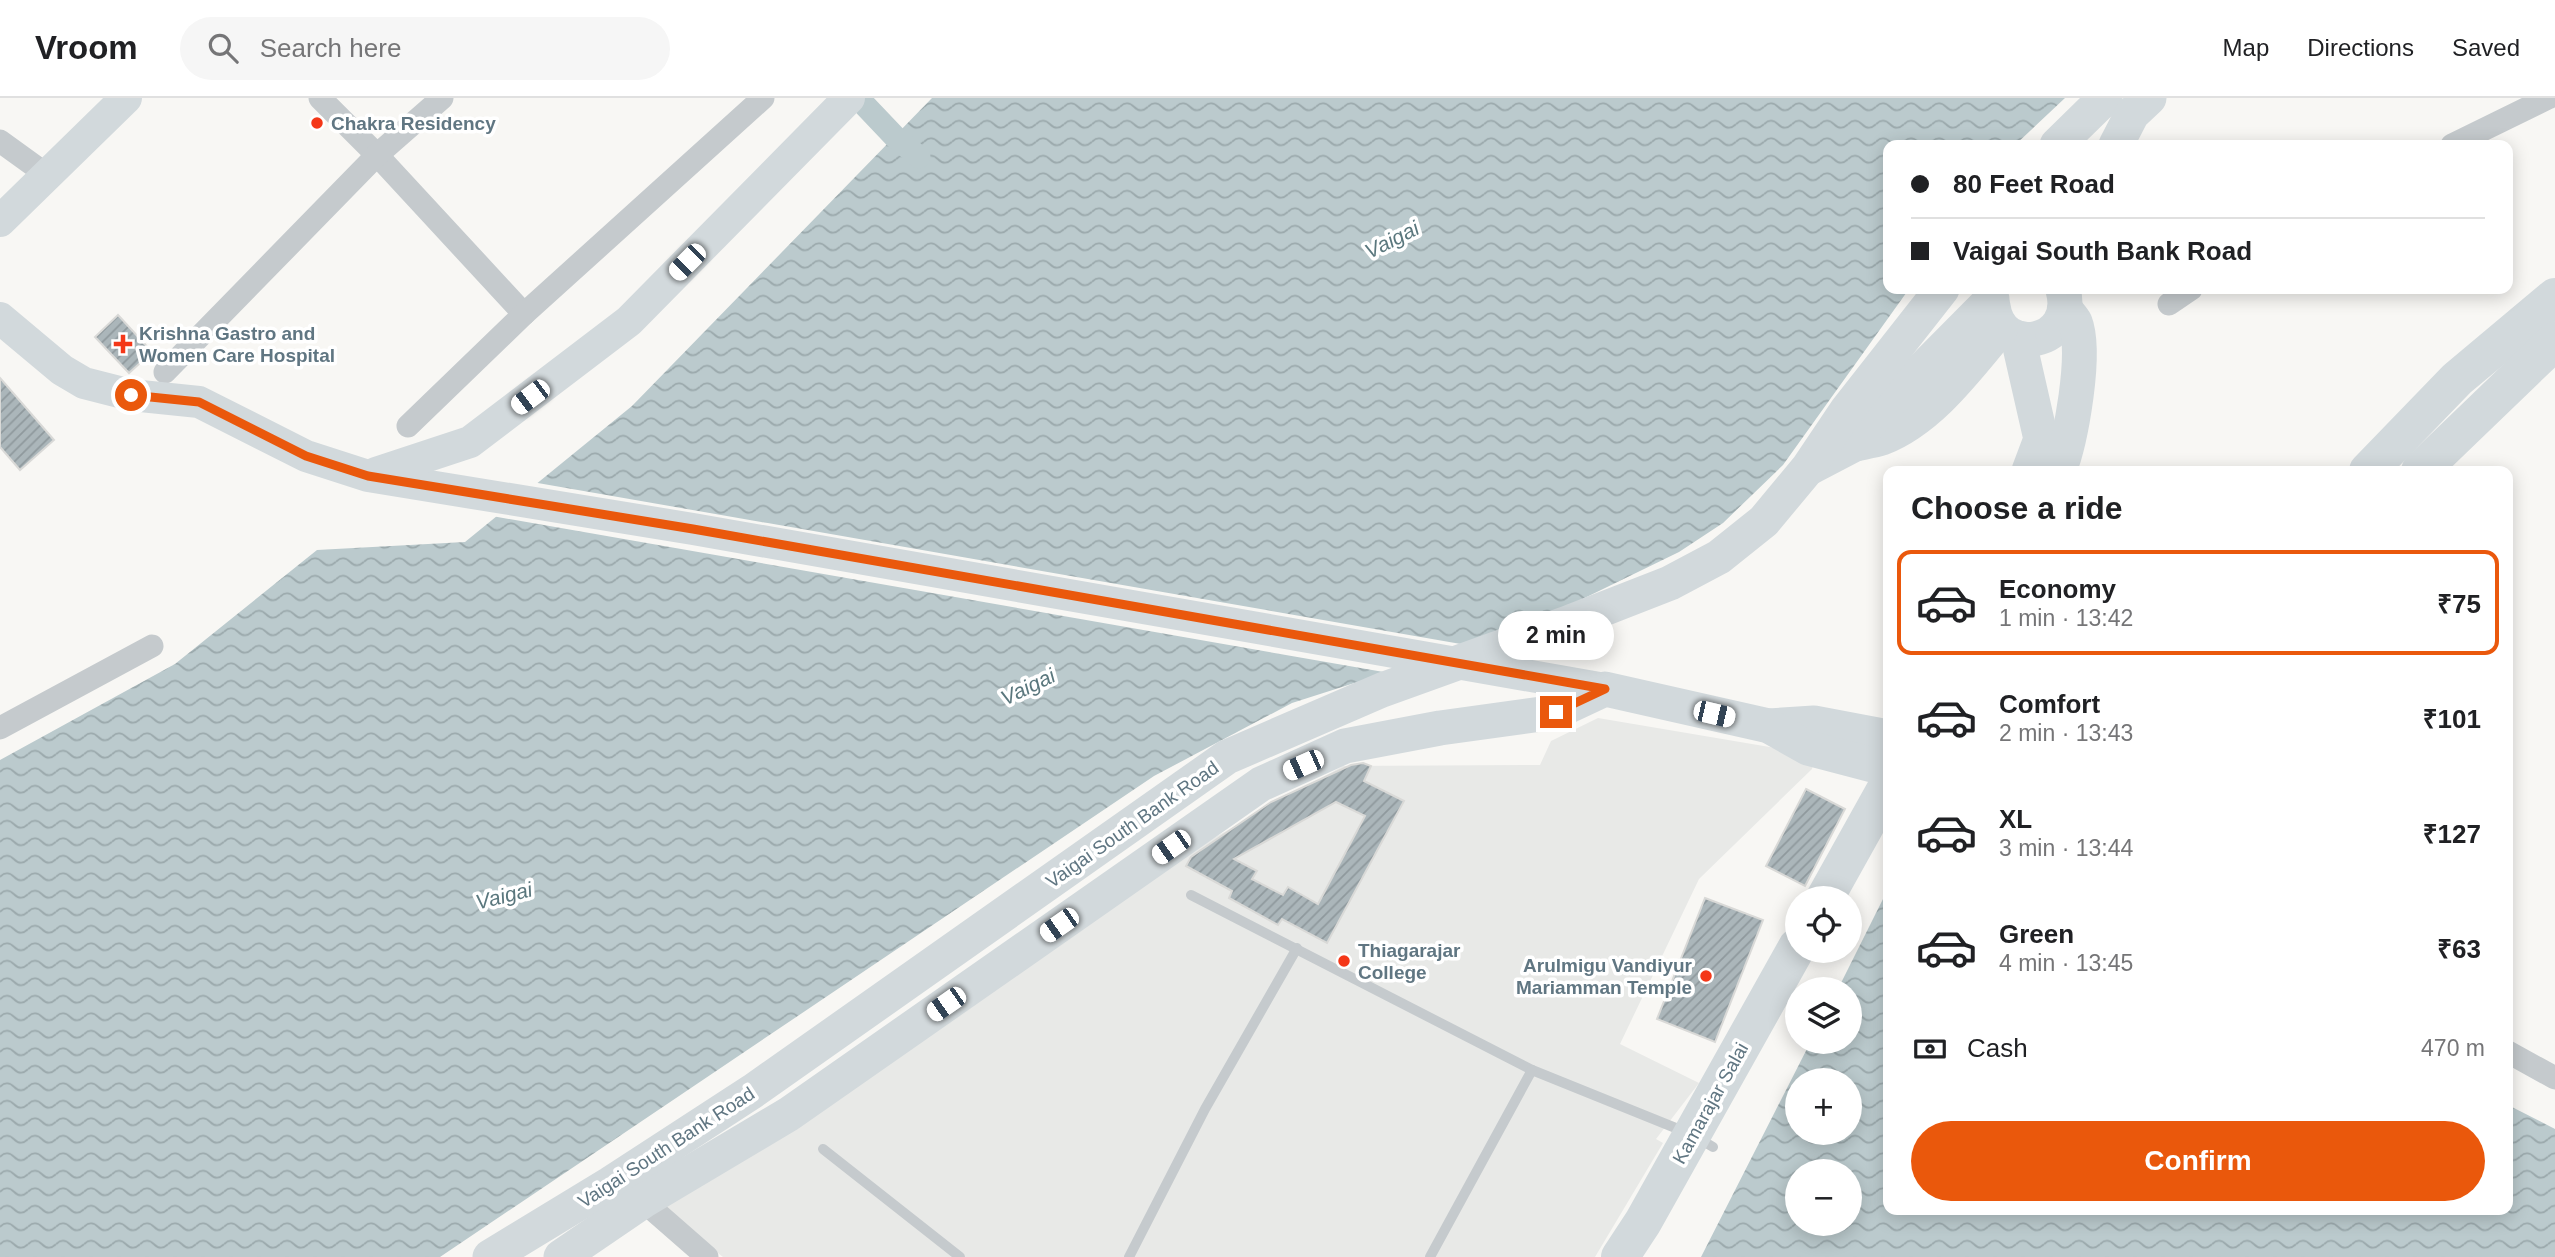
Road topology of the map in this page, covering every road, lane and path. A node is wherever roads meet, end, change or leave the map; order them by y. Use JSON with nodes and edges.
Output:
{"nodes":[{"id":1,"x":126,"y":98,"type":"edge"},
{"id":2,"x":320,"y":98,"type":"edge"},
{"id":3,"x":442,"y":98,"type":"edge"},
{"id":4,"x":763,"y":98,"type":"edge"},
{"id":5,"x":2105,"y":98,"type":"edge"},
{"id":6,"x":2149,"y":98,"type":"edge"},
{"id":7,"x":2548,"y":98,"type":"edge"},
{"id":8,"x":845,"y":102,"type":"edge"},
{"id":9,"x":2070,"y":138,"type":"edge"},
{"id":10,"x":2119,"y":140,"type":"edge"},
{"id":11,"x":2462,"y":140,"type":"edge"},
{"id":12,"x":0,"y":141,"type":"edge"},
{"id":13,"x":377,"y":155,"type":"junction"},
{"id":14,"x":47,"y":175,"type":"junction"},
{"id":15,"x":0,"y":221,"type":"edge"},
{"id":16,"x":1938,"y":294,"type":"edge"},
{"id":17,"x":2184,"y":294,"type":"edge"},
{"id":18,"x":2555,"y":297,"type":"edge"},
{"id":19,"x":2064,"y":299,"type":"edge"},
{"id":20,"x":2169,"y":304,"type":"dead end"},
{"id":21,"x":2002,"y":313,"type":"edge"},
{"id":22,"x":524,"y":314,"type":"junction"},
{"id":23,"x":0,"y":318,"type":"edge"},
{"id":24,"x":2555,"y":341,"type":"edge"},
{"id":25,"x":165,"y":372,"type":"dead end"},
{"id":26,"x":408,"y":426,"type":"dead end"},
{"id":27,"x":2031,"y":466,"type":"edge"},
{"id":28,"x":2061,"y":466,"type":"edge"},
{"id":29,"x":2373,"y":466,"type":"edge"},
{"id":30,"x":2425,"y":466,"type":"edge"},
{"id":31,"x":1808,"y":468,"type":"junction"},
{"id":32,"x":368,"y":476,"type":"junction"},
{"id":33,"x":152,"y":646,"type":"dead end"},
{"id":34,"x":1605,"y":689,"type":"junction"},
{"id":35,"x":1769,"y":726,"type":"junction"},
{"id":36,"x":0,"y":728,"type":"edge"},
{"id":37,"x":1883,"y":736,"type":"edge"},
{"id":38,"x":1883,"y":768,"type":"edge"},
{"id":39,"x":1883,"y":794,"type":"edge"},
{"id":40,"x":1883,"y":840,"type":"edge"},
{"id":41,"x":1832,"y":886,"type":"edge"},
{"id":42,"x":1858,"y":886,"type":"edge"},
{"id":43,"x":1191,"y":895,"type":"dead end"},
{"id":44,"x":1297,"y":948,"type":"junction"},
{"id":45,"x":1789,"y":963,"type":"edge"},
{"id":46,"x":1785,"y":1014,"type":"edge"},
{"id":47,"x":2513,"y":1055,"type":"edge"},
{"id":48,"x":1532,"y":1070,"type":"junction"},
{"id":49,"x":2555,"y":1078,"type":"edge"},
{"id":50,"x":1703,"y":1141,"type":"junction"},
{"id":51,"x":823,"y":1149,"type":"dead end"},
{"id":52,"x":643,"y":1201,"type":"junction"},
{"id":53,"x":490,"y":1257,"type":"edge"},
{"id":54,"x":561,"y":1257,"type":"edge"},
{"id":55,"x":707,"y":1257,"type":"edge"},
{"id":56,"x":960,"y":1257,"type":"edge"},
{"id":57,"x":1129,"y":1257,"type":"edge"},
{"id":58,"x":1430,"y":1257,"type":"edge"},
{"id":59,"x":1620,"y":1257,"type":"edge"},
{"id":60,"x":1651,"y":1257,"type":"edge"}],
"edges":[{"from":1,"to":14,"type":"main road"},
{"from":2,"to":13,"type":"street"},
{"from":3,"to":13,"type":"street"},
{"from":4,"to":22,"type":"street"},
{"from":5,"to":9,"type":"main road"},
{"from":6,"to":10,"type":"main road"},
{"from":7,"to":11,"type":"street"},
{"from":8,"to":32,"type":"main road"},
{"from":12,"to":14,"type":"street"},
{"from":13,"to":22,"type":"street"},
{"from":13,"to":25,"type":"street"},
{"from":14,"to":15,"type":"main road"},
{"from":16,"to":31,"type":"main road","name":"Vaigai South Bank Road"},
{"from":17,"to":20,"type":"street"},
{"from":18,"to":29,"type":"highway"},
{"from":19,"to":21,"type":"main road"},
{"from":19,"to":28,"type":"main road"},
{"from":21,"to":27,"type":"main road"},
{"from":21,"to":31,"type":"main road","name":"Vaigai South Bank Road"},
{"from":22,"to":26,"type":"street"},
{"from":23,"to":32,"type":"main road"},
{"from":24,"to":30,"type":"highway"},
{"from":31,"to":53,"type":"main road","name":"Vaigai South Bank Road"},
{"from":32,"to":34,"type":"main road"},
{"from":33,"to":36,"type":"street"},
{"from":34,"to":35,"type":"main road"},
{"from":34,"to":52,"type":"main road","name":"Vaigai South Bank Road"},
{"from":35,"to":37,"type":"main road"},
{"from":35,"to":38,"type":"main road"},
{"from":39,"to":41,"type":"highway"},
{"from":40,"to":42,"type":"highway"},
{"from":43,"to":44,"type":"lane"},
{"from":44,"to":48,"type":"lane"},
{"from":44,"to":57,"type":"lane"},
{"from":45,"to":50,"type":"highway","name":"Kamarajar Salai"},
{"from":46,"to":50,"type":"highway","name":"Kamarajar Salai"},
{"from":47,"to":49,"type":"street"},
{"from":48,"to":50,"type":"lane"},
{"from":48,"to":58,"type":"lane"},
{"from":50,"to":59,"type":"highway","name":"Kamarajar Salai"},
{"from":50,"to":60,"type":"highway","name":"Kamarajar Salai"},
{"from":51,"to":56,"type":"lane"},
{"from":52,"to":54,"type":"main road","name":"Vaigai South Bank Road"},
{"from":52,"to":55,"type":"street"}]}
